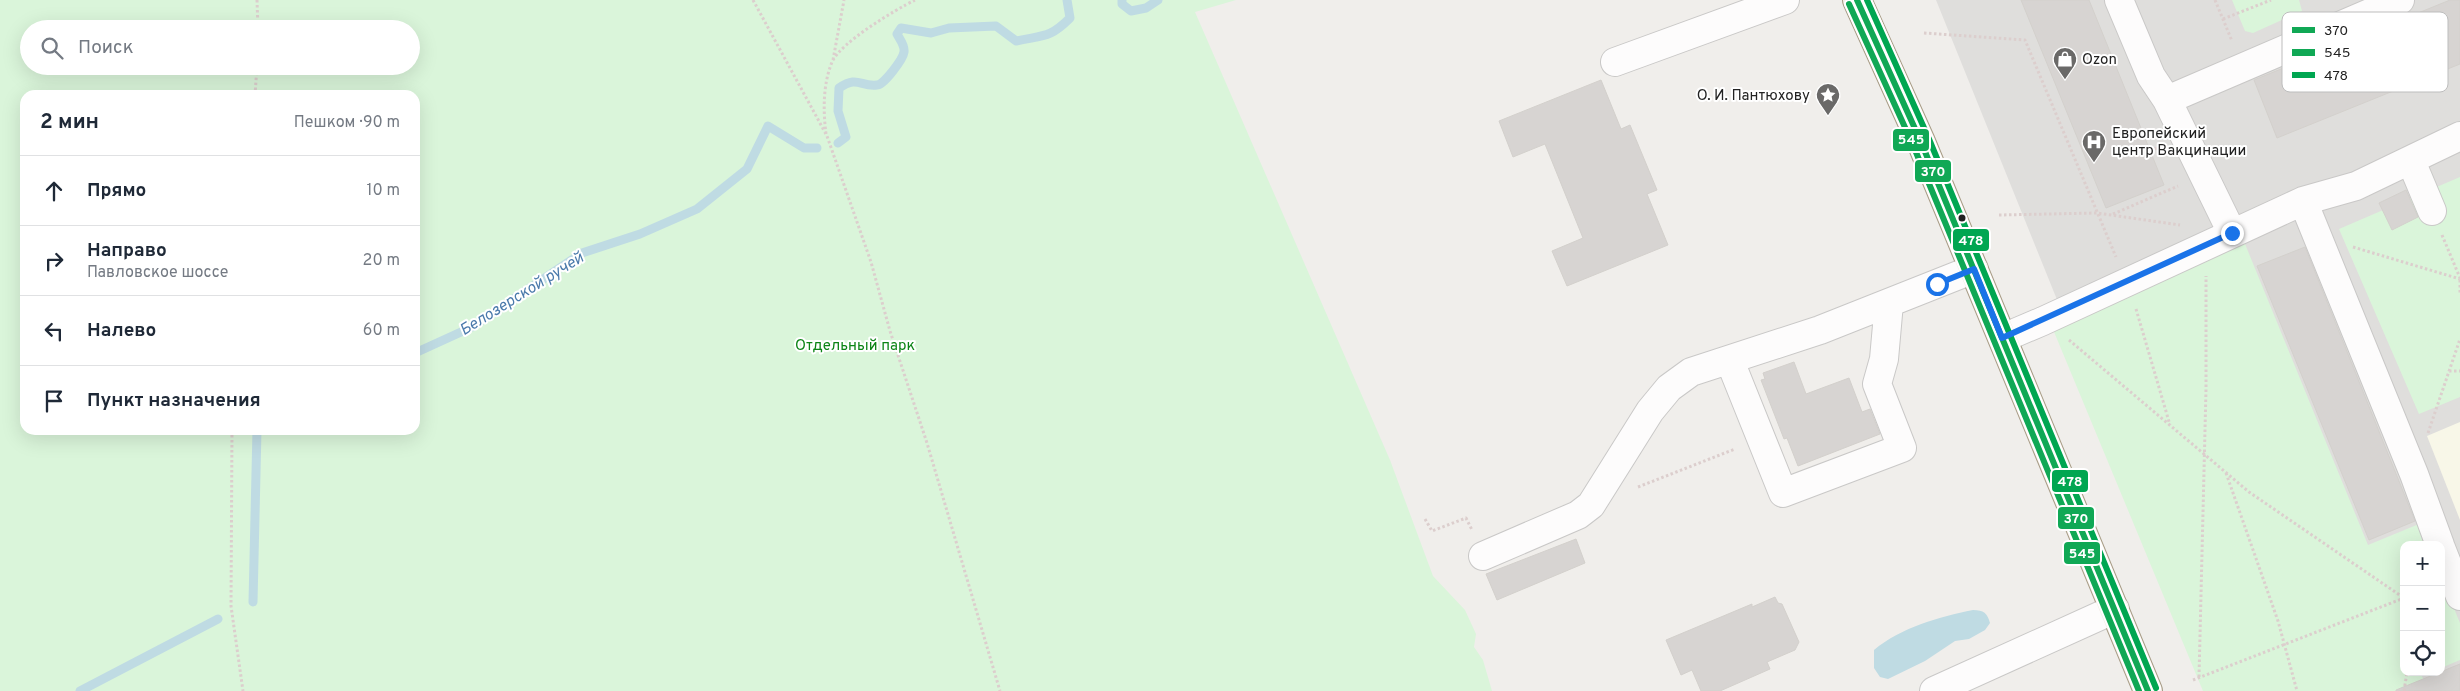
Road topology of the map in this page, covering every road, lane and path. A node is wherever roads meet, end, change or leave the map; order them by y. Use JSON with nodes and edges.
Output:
{"nodes":[{"id":1,"x":257,"y":0,"type":"edge"},
{"id":2,"x":753,"y":0,"type":"edge"},
{"id":3,"x":844,"y":0,"type":"edge"},
{"id":4,"x":914,"y":0,"type":"edge"},
{"id":5,"x":1785,"y":0,"type":"edge"},
{"id":6,"x":1857,"y":0,"type":"edge"},
{"id":7,"x":2119,"y":0,"type":"edge"},
{"id":8,"x":2215,"y":0,"type":"edge"},
{"id":9,"x":2270,"y":0,"type":"edge"},
{"id":10,"x":2400,"y":0,"type":"edge"},
{"id":11,"x":2372,"y":12,"type":"edge"},
{"id":12,"x":2223,"y":19,"type":"junction"},
{"id":13,"x":258,"y":20,"type":"edge"},
{"id":14,"x":1924,"y":33,"type":"dead end"},
{"id":15,"x":2282,"y":50,"type":"edge"},
{"id":16,"x":833,"y":60,"type":"junction"},
{"id":17,"x":1615,"y":62,"type":"dead end"},
{"id":18,"x":2243,"y":67,"type":"junction"},
{"id":19,"x":256,"y":75,"type":"edge"},
{"id":20,"x":255,"y":90,"type":"edge"},
{"id":21,"x":2168,"y":100,"type":"junction"},
{"id":22,"x":827,"y":136,"type":"junction"},
{"id":23,"x":2460,"y":136,"type":"edge"},
{"id":24,"x":2411,"y":161,"type":"junction"},
{"id":25,"x":2204,"y":175,"type":"junction"},
{"id":26,"x":2303,"y":201,"type":"junction"},
{"id":27,"x":2432,"y":211,"type":"joint"},
{"id":28,"x":2097,"y":213,"type":"junction"},
{"id":29,"x":1999,"y":214,"type":"dead end"},
{"id":30,"x":2111,"y":215,"type":"junction"},
{"id":31,"x":2186,"y":226,"type":"dead end"},
{"id":32,"x":2232,"y":233,"type":"junction"},
{"id":33,"x":2319,"y":237,"type":"junction"},
{"id":34,"x":2206,"y":246,"type":"junction"},
{"id":35,"x":1974,"y":269,"type":"junction"},
{"id":36,"x":2460,"y":279,"type":"edge"},
{"id":37,"x":2126,"y":282,"type":"junction"},
{"id":38,"x":2460,"y":293,"type":"edge"},
{"id":39,"x":1889,"y":303,"type":"junction"},
{"id":40,"x":2002,"y":338,"type":"junction"},
{"id":41,"x":2067,"y":338,"type":"dead end"},
{"id":42,"x":2460,"y":339,"type":"edge"},
{"id":43,"x":1730,"y":361,"type":"junction"},
{"id":44,"x":2449,"y":371,"type":"junction"},
{"id":45,"x":2460,"y":371,"type":"edge"},
{"id":46,"x":2170,"y":425,"type":"junction"},
{"id":47,"x":232,"y":435,"type":"edge"},
{"id":48,"x":1761,"y":439,"type":"junction"},
{"id":49,"x":2204,"y":453,"type":"junction"},
{"id":50,"x":2226,"y":472,"type":"junction"},
{"id":51,"x":2414,"y":474,"type":"junction"},
{"id":52,"x":1636,"y":488,"type":"dead end"},
{"id":53,"x":1425,"y":518,"type":"dead end"},
{"id":54,"x":2439,"y":541,"type":"edge"},
{"id":55,"x":1482,"y":556,"type":"joint"},
{"id":56,"x":2445,"y":558,"type":"edge"},
{"id":57,"x":2400,"y":595,"type":"edge"},
{"id":58,"x":2460,"y":596,"type":"edge"},
{"id":59,"x":2400,"y":600,"type":"edge"},
{"id":60,"x":2115,"y":610,"type":"junction"},
{"id":61,"x":2285,"y":644,"type":"junction"},
{"id":62,"x":2406,"y":676,"type":"edge"},
{"id":63,"x":2199,"y":677,"type":"junction"},
{"id":64,"x":2192,"y":680,"type":"dead end"},
{"id":65,"x":243,"y":691,"type":"edge"},
{"id":66,"x":1000,"y":691,"type":"edge"},
{"id":67,"x":1934,"y":691,"type":"edge"},
{"id":68,"x":2148,"y":691,"type":"edge"},
{"id":69,"x":2297,"y":691,"type":"edge"},
{"id":70,"x":2404,"y":691,"type":"edge"}],
"edges":[{"from":1,"to":13,"type":"path"},
{"from":2,"to":22,"type":"path"},
{"from":3,"to":16,"type":"path"},
{"from":4,"to":16,"type":"path"},
{"from":5,"to":17,"type":"lane"},
{"from":6,"to":35,"type":"main road"},
{"from":7,"to":21,"type":"lane"},
{"from":8,"to":12,"type":"path"},
{"from":9,"to":12,"type":"path"},
{"from":10,"to":11,"type":"lane"},
{"from":12,"to":18,"type":"path"},
{"from":14,"to":28,"type":"path"},
{"from":15,"to":18,"type":"lane"},
{"from":16,"to":22,"type":"path"},
{"from":18,"to":21,"type":"lane"},
{"from":19,"to":20,"type":"path"},
{"from":21,"to":25,"type":"lane"},
{"from":22,"to":66,"type":"path"},
{"from":23,"to":24,"type":"lane"},
{"from":24,"to":26,"type":"lane"},
{"from":24,"to":27,"type":"lane"},
{"from":25,"to":30,"type":"path"},
{"from":25,"to":32,"type":"lane"},
{"from":26,"to":32,"type":"lane"},
{"from":26,"to":33,"type":"lane"},
{"from":27,"to":36,"type":"path"},
{"from":28,"to":29,"type":"path"},
{"from":28,"to":30,"type":"path"},
{"from":28,"to":37,"type":"path"},
{"from":30,"to":31,"type":"path"},
{"from":32,"to":34,"type":"lane"},
{"from":33,"to":36,"type":"path"},
{"from":33,"to":51,"type":"lane"},
{"from":34,"to":37,"type":"lane"},
{"from":34,"to":49,"type":"path"},
{"from":35,"to":39,"type":"lane"},
{"from":35,"to":40,"type":"main road"},
{"from":36,"to":38,"type":"path"},
{"from":37,"to":40,"type":"lane"},
{"from":37,"to":46,"type":"path"},
{"from":39,"to":43,"type":"lane"},
{"from":39,"to":48,"type":"lane"},
{"from":40,"to":60,"type":"main road"},
{"from":41,"to":46,"type":"path"},
{"from":42,"to":44,"type":"path"},
{"from":43,"to":48,"type":"lane"},
{"from":43,"to":55,"type":"lane"},
{"from":44,"to":45,"type":"path"},
{"from":44,"to":51,"type":"path"},
{"from":46,"to":49,"type":"path"},
{"from":47,"to":65,"type":"path"},
{"from":48,"to":52,"type":"path"},
{"from":49,"to":50,"type":"path"},
{"from":49,"to":63,"type":"path"},
{"from":50,"to":57,"type":"path"},
{"from":50,"to":61,"type":"path"},
{"from":51,"to":54,"type":"lane"},
{"from":53,"to":55,"type":"path"},
{"from":56,"to":58,"type":"lane"},
{"from":59,"to":61,"type":"path"},
{"from":60,"to":67,"type":"lane"},
{"from":60,"to":68,"type":"main road"},
{"from":61,"to":63,"type":"path"},
{"from":61,"to":69,"type":"path"},
{"from":62,"to":70,"type":"path"},
{"from":63,"to":64,"type":"path"}]}
